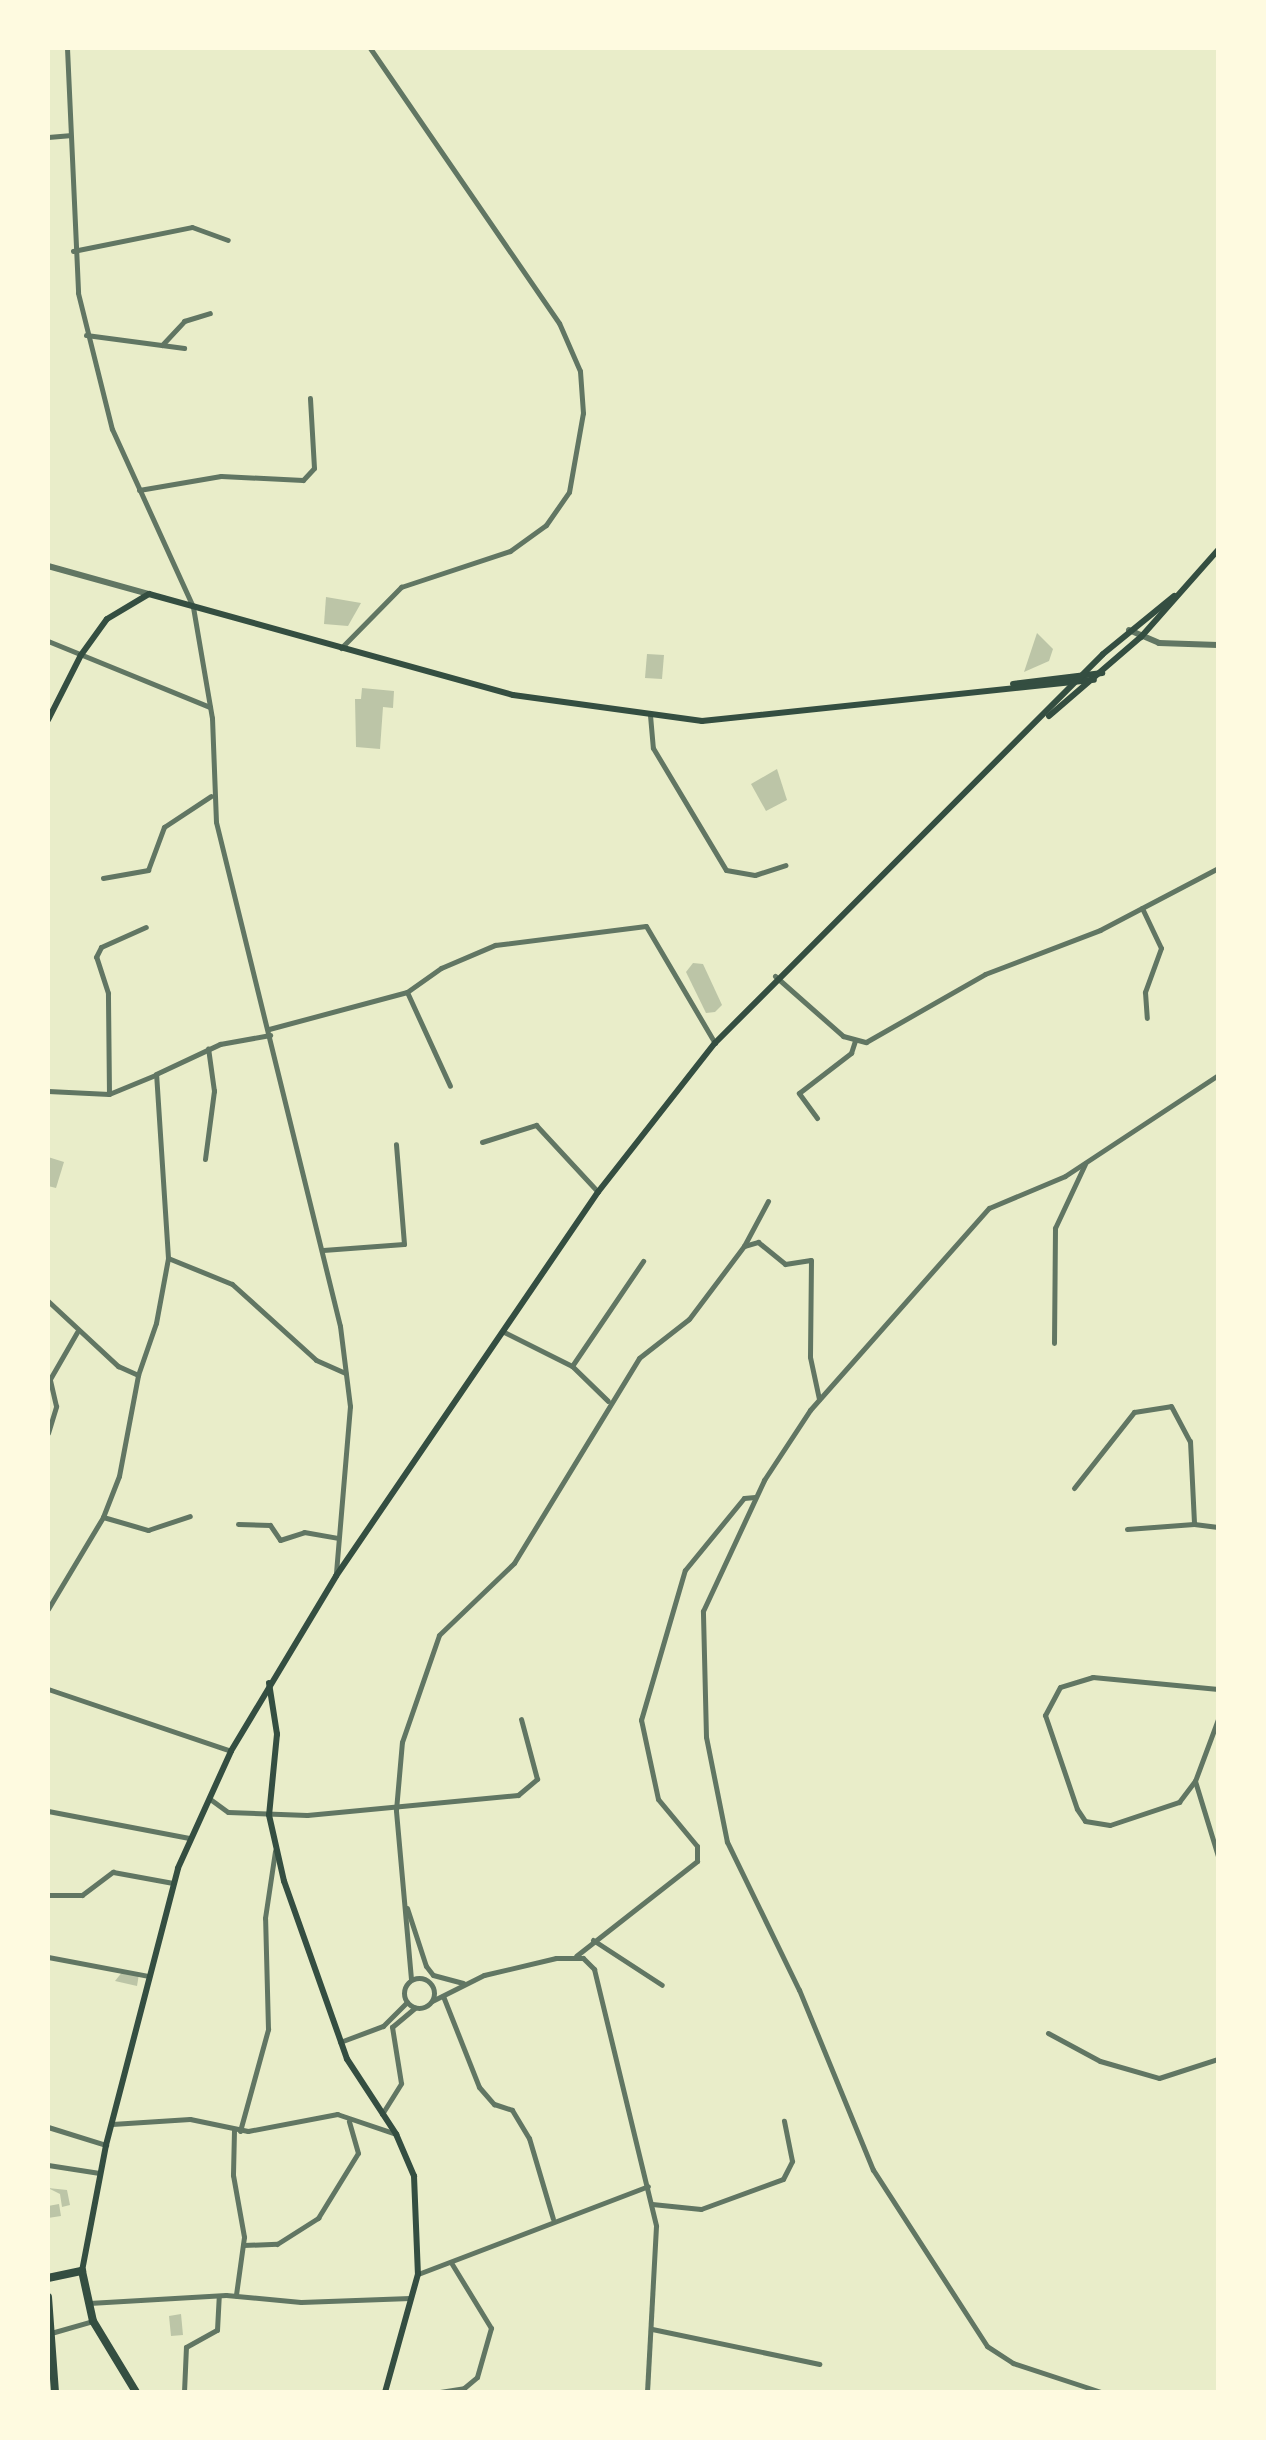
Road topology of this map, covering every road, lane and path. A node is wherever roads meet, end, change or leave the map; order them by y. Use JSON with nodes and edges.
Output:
{"nodes":[{"id":1,"x":67,"y":48,"type":"edge"},
{"id":2,"x":370,"y":48,"type":"edge"},
{"id":3,"x":70,"y":135,"type":"junction"},
{"id":4,"x":48,"y":138,"type":"edge"},
{"id":5,"x":228,"y":240,"type":"dead end"},
{"id":6,"x":73,"y":251,"type":"junction"},
{"id":7,"x":210,"y":313,"type":"dead end"},
{"id":8,"x":86,"y":335,"type":"junction"},
{"id":9,"x":162,"y":346,"type":"junction"},
{"id":10,"x":184,"y":348,"type":"dead end"},
{"id":11,"x":310,"y":398,"type":"dead end"},
{"id":12,"x":139,"y":490,"type":"junction"},
{"id":13,"x":1218,"y":550,"type":"edge"},
{"id":14,"x":48,"y":566,"type":"edge"},
{"id":15,"x":148,"y":594,"type":"junction"},
{"id":16,"x":1174,"y":596,"type":"junction"},
{"id":17,"x":193,"y":607,"type":"junction"},
{"id":18,"x":1128,"y":630,"type":"junction"},
{"id":19,"x":1141,"y":637,"type":"junction"},
{"id":20,"x":48,"y":641,"type":"edge"},
{"id":21,"x":1218,"y":645,"type":"edge"},
{"id":22,"x":341,"y":648,"type":"junction"},
{"id":23,"x":80,"y":655,"type":"junction"},
{"id":24,"x":1087,"y":671,"type":"junction"},
{"id":25,"x":1102,"y":673,"type":"junction"},
{"id":26,"x":1080,"y":679,"type":"junction"},
{"id":27,"x":1094,"y":680,"type":"junction"},
{"id":28,"x":1007,"y":686,"type":"junction"},
{"id":29,"x":210,"y":707,"type":"junction"},
{"id":30,"x":650,"y":715,"type":"junction"},
{"id":31,"x":1048,"y":716,"type":"junction"},
{"id":32,"x":48,"y":720,"type":"edge"},
{"id":33,"x":212,"y":796,"type":"junction"},
{"id":34,"x":784,"y":865,"type":"dead end"},
{"id":35,"x":1218,"y":868,"type":"edge"},
{"id":36,"x":103,"y":878,"type":"dead end"},
{"id":37,"x":1142,"y":908,"type":"junction"},
{"id":38,"x":146,"y":927,"type":"dead end"},
{"id":39,"x":775,"y":976,"type":"junction"},
{"id":40,"x":407,"y":992,"type":"junction"},
{"id":41,"x":1148,"y":1018,"type":"dead end"},
{"id":42,"x":270,"y":1032,"type":"junction"},
{"id":43,"x":855,"y":1042,"type":"junction"},
{"id":44,"x":715,"y":1043,"type":"junction"},
{"id":45,"x":208,"y":1048,"type":"junction"},
{"id":46,"x":156,"y":1074,"type":"junction"},
{"id":47,"x":1218,"y":1075,"type":"edge"},
{"id":48,"x":450,"y":1086,"type":"dead end"},
{"id":49,"x":48,"y":1094,"type":"edge"},
{"id":50,"x":109,"y":1094,"type":"junction"},
{"id":51,"x":817,"y":1118,"type":"dead end"},
{"id":52,"x":482,"y":1142,"type":"dead end"},
{"id":53,"x":396,"y":1144,"type":"dead end"},
{"id":54,"x":205,"y":1159,"type":"dead end"},
{"id":55,"x":1086,"y":1162,"type":"junction"},
{"id":56,"x":598,"y":1192,"type":"junction"},
{"id":57,"x":768,"y":1201,"type":"dead end"},
{"id":58,"x":744,"y":1246,"type":"junction"},
{"id":59,"x":322,"y":1250,"type":"junction"},
{"id":60,"x":168,"y":1258,"type":"junction"},
{"id":61,"x":642,"y":1261,"type":"dead end"},
{"id":62,"x":48,"y":1300,"type":"edge"},
{"id":63,"x":500,"y":1330,"type":"junction"},
{"id":64,"x":77,"y":1332,"type":"junction"},
{"id":65,"x":1054,"y":1343,"type":"dead end"},
{"id":66,"x":572,"y":1366,"type":"junction"},
{"id":67,"x":344,"y":1372,"type":"junction"},
{"id":68,"x":138,"y":1374,"type":"junction"},
{"id":69,"x":819,"y":1399,"type":"junction"},
{"id":70,"x":608,"y":1401,"type":"junction"},
{"id":71,"x":48,"y":1433,"type":"edge"},
{"id":72,"x":1074,"y":1488,"type":"dead end"},
{"id":73,"x":755,"y":1496,"type":"junction"},
{"id":74,"x":103,"y":1516,"type":"junction"},
{"id":75,"x":190,"y":1516,"type":"dead end"},
{"id":76,"x":238,"y":1524,"type":"dead end"},
{"id":77,"x":1194,"y":1524,"type":"junction"},
{"id":78,"x":1218,"y":1527,"type":"edge"},
{"id":79,"x":1127,"y":1529,"type":"dead end"},
{"id":80,"x":337,"y":1538,"type":"junction"},
{"id":81,"x":336,"y":1576,"type":"junction"},
{"id":82,"x":48,"y":1609,"type":"edge"},
{"id":83,"x":269,"y":1682,"type":"junction"},
{"id":84,"x":48,"y":1688,"type":"edge"},
{"id":85,"x":1218,"y":1689,"type":"edge"},
{"id":86,"x":521,"y":1719,"type":"dead end"},
{"id":87,"x":1218,"y":1719,"type":"edge"},
{"id":88,"x":231,"y":1751,"type":"junction"},
{"id":89,"x":1195,"y":1781,"type":"junction"},
{"id":90,"x":210,"y":1799,"type":"junction"},
{"id":91,"x":396,"y":1810,"type":"junction"},
{"id":92,"x":48,"y":1811,"type":"edge"},
{"id":93,"x":269,"y":1814,"type":"junction"},
{"id":94,"x":190,"y":1838,"type":"junction"},
{"id":95,"x":276,"y":1852,"type":"junction"},
{"id":96,"x":1218,"y":1856,"type":"edge"},
{"id":97,"x":172,"y":1883,"type":"junction"},
{"id":98,"x":48,"y":1895,"type":"edge"},
{"id":99,"x":406,"y":1905,"type":"junction"},
{"id":100,"x":593,"y":1940,"type":"junction"},
{"id":101,"x":576,"y":1956,"type":"junction"},
{"id":102,"x":48,"y":1957,"type":"edge"},
{"id":103,"x":148,"y":1976,"type":"junction"},
{"id":104,"x":430,"y":1978,"type":"junction"},
{"id":105,"x":411,"y":1979,"type":"junction"},
{"id":106,"x":466,"y":1983,"type":"junction"},
{"id":107,"x":662,"y":1985,"type":"dead end"},
{"id":108,"x":443,"y":1995,"type":"junction"},
{"id":109,"x":407,"y":2002,"type":"junction"},
{"id":110,"x":432,"y":2002,"type":"junction"},
{"id":111,"x":415,"y":2008,"type":"junction"},
{"id":112,"x":1048,"y":2033,"type":"dead end"},
{"id":113,"x":340,"y":2042,"type":"junction"},
{"id":114,"x":1218,"y":2059,"type":"edge"},
{"id":115,"x":382,"y":2114,"type":"junction"},
{"id":116,"x":347,"y":2118,"type":"junction"},
{"id":117,"x":784,"y":2120,"type":"dead end"},
{"id":118,"x":112,"y":2124,"type":"junction"},
{"id":119,"x":48,"y":2127,"type":"edge"},
{"id":120,"x":237,"y":2130,"type":"junction"},
{"id":121,"x":396,"y":2134,"type":"junction"},
{"id":122,"x":106,"y":2144,"type":"junction"},
{"id":123,"x":48,"y":2164,"type":"edge"},
{"id":124,"x":99,"y":2173,"type":"junction"},
{"id":125,"x":648,"y":2186,"type":"junction"},
{"id":126,"x":652,"y":2204,"type":"junction"},
{"id":127,"x":552,"y":2219,"type":"junction"},
{"id":128,"x":244,"y":2245,"type":"junction"},
{"id":129,"x":452,"y":2264,"type":"junction"},
{"id":130,"x":82,"y":2271,"type":"junction"},
{"id":131,"x":418,"y":2274,"type":"junction"},
{"id":132,"x":48,"y":2278,"type":"edge"},
{"id":133,"x":219,"y":2295,"type":"junction"},
{"id":134,"x":236,"y":2295,"type":"junction"},
{"id":135,"x":48,"y":2296,"type":"edge"},
{"id":136,"x":412,"y":2298,"type":"junction"},
{"id":137,"x":86,"y":2301,"type":"junction"},
{"id":138,"x":93,"y":2321,"type":"junction"},
{"id":139,"x":652,"y":2329,"type":"junction"},
{"id":140,"x":50,"y":2333,"type":"junction"},
{"id":141,"x":819,"y":2364,"type":"dead end"},
{"id":142,"x":50,"y":2375,"type":"edge"},
{"id":143,"x":54,"y":2392,"type":"edge"},
{"id":144,"x":136,"y":2392,"type":"edge"},
{"id":145,"x":184,"y":2392,"type":"edge"},
{"id":146,"x":386,"y":2392,"type":"edge"},
{"id":147,"x":440,"y":2392,"type":"edge"},
{"id":148,"x":648,"y":2392,"type":"edge"},
{"id":149,"x":1100,"y":2392,"type":"edge"}],
"edges":[{"from":1,"to":3,"type":"street"},
{"from":2,"to":22,"type":"street"},
{"from":3,"to":4,"type":"street"},
{"from":3,"to":6,"type":"street"},
{"from":5,"to":6,"type":"street"},
{"from":6,"to":8,"type":"street"},
{"from":7,"to":9,"type":"street"},
{"from":8,"to":9,"type":"street"},
{"from":8,"to":12,"type":"street"},
{"from":9,"to":10,"type":"street"},
{"from":11,"to":12,"type":"street"},
{"from":12,"to":17,"type":"street"},
{"from":13,"to":16,"type":"main road"},
{"from":14,"to":15,"type":"street"},
{"from":15,"to":17,"type":"main road"},
{"from":15,"to":23,"type":"main road"},
{"from":16,"to":18,"type":"main road"},
{"from":16,"to":19,"type":"main road"},
{"from":17,"to":22,"type":"main road"},
{"from":17,"to":29,"type":"street"},
{"from":18,"to":19,"type":"street"},
{"from":18,"to":24,"type":"main road"},
{"from":19,"to":21,"type":"street"},
{"from":19,"to":25,"type":"main road"},
{"from":20,"to":23,"type":"street"},
{"from":22,"to":30,"type":"main road"},
{"from":23,"to":29,"type":"street"},
{"from":23,"to":32,"type":"main road"},
{"from":24,"to":25,"type":"main road"},
{"from":24,"to":26,"type":"main road"},
{"from":24,"to":28,"type":"main road"},
{"from":25,"to":27,"type":"main road"},
{"from":26,"to":27,"type":"main road"},
{"from":26,"to":28,"type":"main road"},
{"from":26,"to":31,"type":"main road"},
{"from":27,"to":31,"type":"main road"},
{"from":28,"to":30,"type":"main road"},
{"from":29,"to":33,"type":"street"},
{"from":30,"to":34,"type":"street"},
{"from":31,"to":39,"type":"main road"},
{"from":33,"to":36,"type":"street"},
{"from":33,"to":42,"type":"street"},
{"from":35,"to":37,"type":"street"},
{"from":37,"to":41,"type":"street"},
{"from":37,"to":43,"type":"street"},
{"from":38,"to":50,"type":"street"},
{"from":39,"to":43,"type":"street"},
{"from":39,"to":44,"type":"main road"},
{"from":40,"to":42,"type":"street"},
{"from":40,"to":44,"type":"street"},
{"from":40,"to":48,"type":"street"},
{"from":42,"to":45,"type":"street"},
{"from":42,"to":59,"type":"street"},
{"from":43,"to":51,"type":"street"},
{"from":44,"to":56,"type":"main road"},
{"from":45,"to":46,"type":"street"},
{"from":45,"to":54,"type":"street"},
{"from":46,"to":50,"type":"street"},
{"from":46,"to":60,"type":"street"},
{"from":47,"to":55,"type":"street"},
{"from":49,"to":50,"type":"street"},
{"from":52,"to":56,"type":"street"},
{"from":53,"to":59,"type":"street"},
{"from":55,"to":65,"type":"street"},
{"from":55,"to":69,"type":"street"},
{"from":56,"to":63,"type":"main road"},
{"from":57,"to":58,"type":"street"},
{"from":58,"to":69,"type":"street"},
{"from":58,"to":70,"type":"street"},
{"from":59,"to":67,"type":"street"},
{"from":60,"to":67,"type":"street"},
{"from":60,"to":68,"type":"street"},
{"from":61,"to":66,"type":"street"},
{"from":62,"to":64,"type":"street"},
{"from":63,"to":66,"type":"street"},
{"from":63,"to":81,"type":"main road"},
{"from":64,"to":68,"type":"street"},
{"from":64,"to":71,"type":"street"},
{"from":66,"to":70,"type":"street"},
{"from":67,"to":80,"type":"street"},
{"from":68,"to":74,"type":"street"},
{"from":69,"to":73,"type":"street"},
{"from":70,"to":91,"type":"street"},
{"from":72,"to":77,"type":"street"},
{"from":73,"to":100,"type":"street"},
{"from":73,"to":149,"type":"street"},
{"from":74,"to":75,"type":"street"},
{"from":74,"to":82,"type":"street"},
{"from":76,"to":80,"type":"street"},
{"from":77,"to":78,"type":"street"},
{"from":77,"to":79,"type":"street"},
{"from":80,"to":81,"type":"street"},
{"from":81,"to":83,"type":"main road"},
{"from":83,"to":88,"type":"main road"},
{"from":83,"to":93,"type":"main road"},
{"from":84,"to":88,"type":"street"},
{"from":85,"to":89,"type":"street"},
{"from":86,"to":91,"type":"street"},
{"from":87,"to":89,"type":"street"},
{"from":88,"to":90,"type":"main road"},
{"from":89,"to":96,"type":"street"},
{"from":90,"to":93,"type":"street"},
{"from":90,"to":94,"type":"main road"},
{"from":91,"to":93,"type":"street"},
{"from":91,"to":99,"type":"street"},
{"from":92,"to":94,"type":"street"},
{"from":93,"to":95,"type":"main road"},
{"from":94,"to":97,"type":"main road"},
{"from":95,"to":113,"type":"main road"},
{"from":95,"to":120,"type":"street"},
{"from":97,"to":98,"type":"street"},
{"from":97,"to":103,"type":"main road"},
{"from":99,"to":104,"type":"street"},
{"from":99,"to":105,"type":"street"},
{"from":100,"to":101,"type":"street"},
{"from":100,"to":107,"type":"street"},
{"from":101,"to":106,"type":"street"},
{"from":101,"to":125,"type":"street"},
{"from":102,"to":103,"type":"street"},
{"from":103,"to":118,"type":"main road"},
{"from":104,"to":105,"type":"street"},
{"from":104,"to":106,"type":"street"},
{"from":104,"to":110,"type":"street"},
{"from":105,"to":109,"type":"street"},
{"from":106,"to":108,"type":"street"},
{"from":108,"to":110,"type":"street"},
{"from":108,"to":127,"type":"street"},
{"from":109,"to":111,"type":"street"},
{"from":109,"to":113,"type":"street"},
{"from":110,"to":111,"type":"street"},
{"from":111,"to":115,"type":"street"},
{"from":112,"to":114,"type":"street"},
{"from":113,"to":115,"type":"main road"},
{"from":115,"to":121,"type":"main road"},
{"from":116,"to":120,"type":"street"},
{"from":116,"to":121,"type":"street"},
{"from":116,"to":128,"type":"street"},
{"from":117,"to":126,"type":"street"},
{"from":118,"to":120,"type":"street"},
{"from":118,"to":122,"type":"main road"},
{"from":119,"to":122,"type":"street"},
{"from":120,"to":128,"type":"street"},
{"from":121,"to":131,"type":"main road"},
{"from":122,"to":124,"type":"main road"},
{"from":123,"to":124,"type":"street"},
{"from":124,"to":130,"type":"main road"},
{"from":125,"to":126,"type":"street"},
{"from":125,"to":127,"type":"street"},
{"from":126,"to":139,"type":"street"},
{"from":127,"to":129,"type":"street"},
{"from":128,"to":134,"type":"street"},
{"from":129,"to":131,"type":"street"},
{"from":129,"to":147,"type":"street"},
{"from":130,"to":132,"type":"main road"},
{"from":130,"to":137,"type":"main road"},
{"from":131,"to":136,"type":"main road"},
{"from":133,"to":134,"type":"street"},
{"from":133,"to":137,"type":"street"},
{"from":133,"to":145,"type":"street"},
{"from":134,"to":136,"type":"street"},
{"from":135,"to":140,"type":"main road"},
{"from":136,"to":146,"type":"main road"},
{"from":137,"to":138,"type":"main road"},
{"from":138,"to":140,"type":"street"},
{"from":138,"to":144,"type":"main road"},
{"from":139,"to":141,"type":"street"},
{"from":139,"to":148,"type":"street"},
{"from":140,"to":142,"type":"main road"},
{"from":142,"to":143,"type":"main road"}]}
